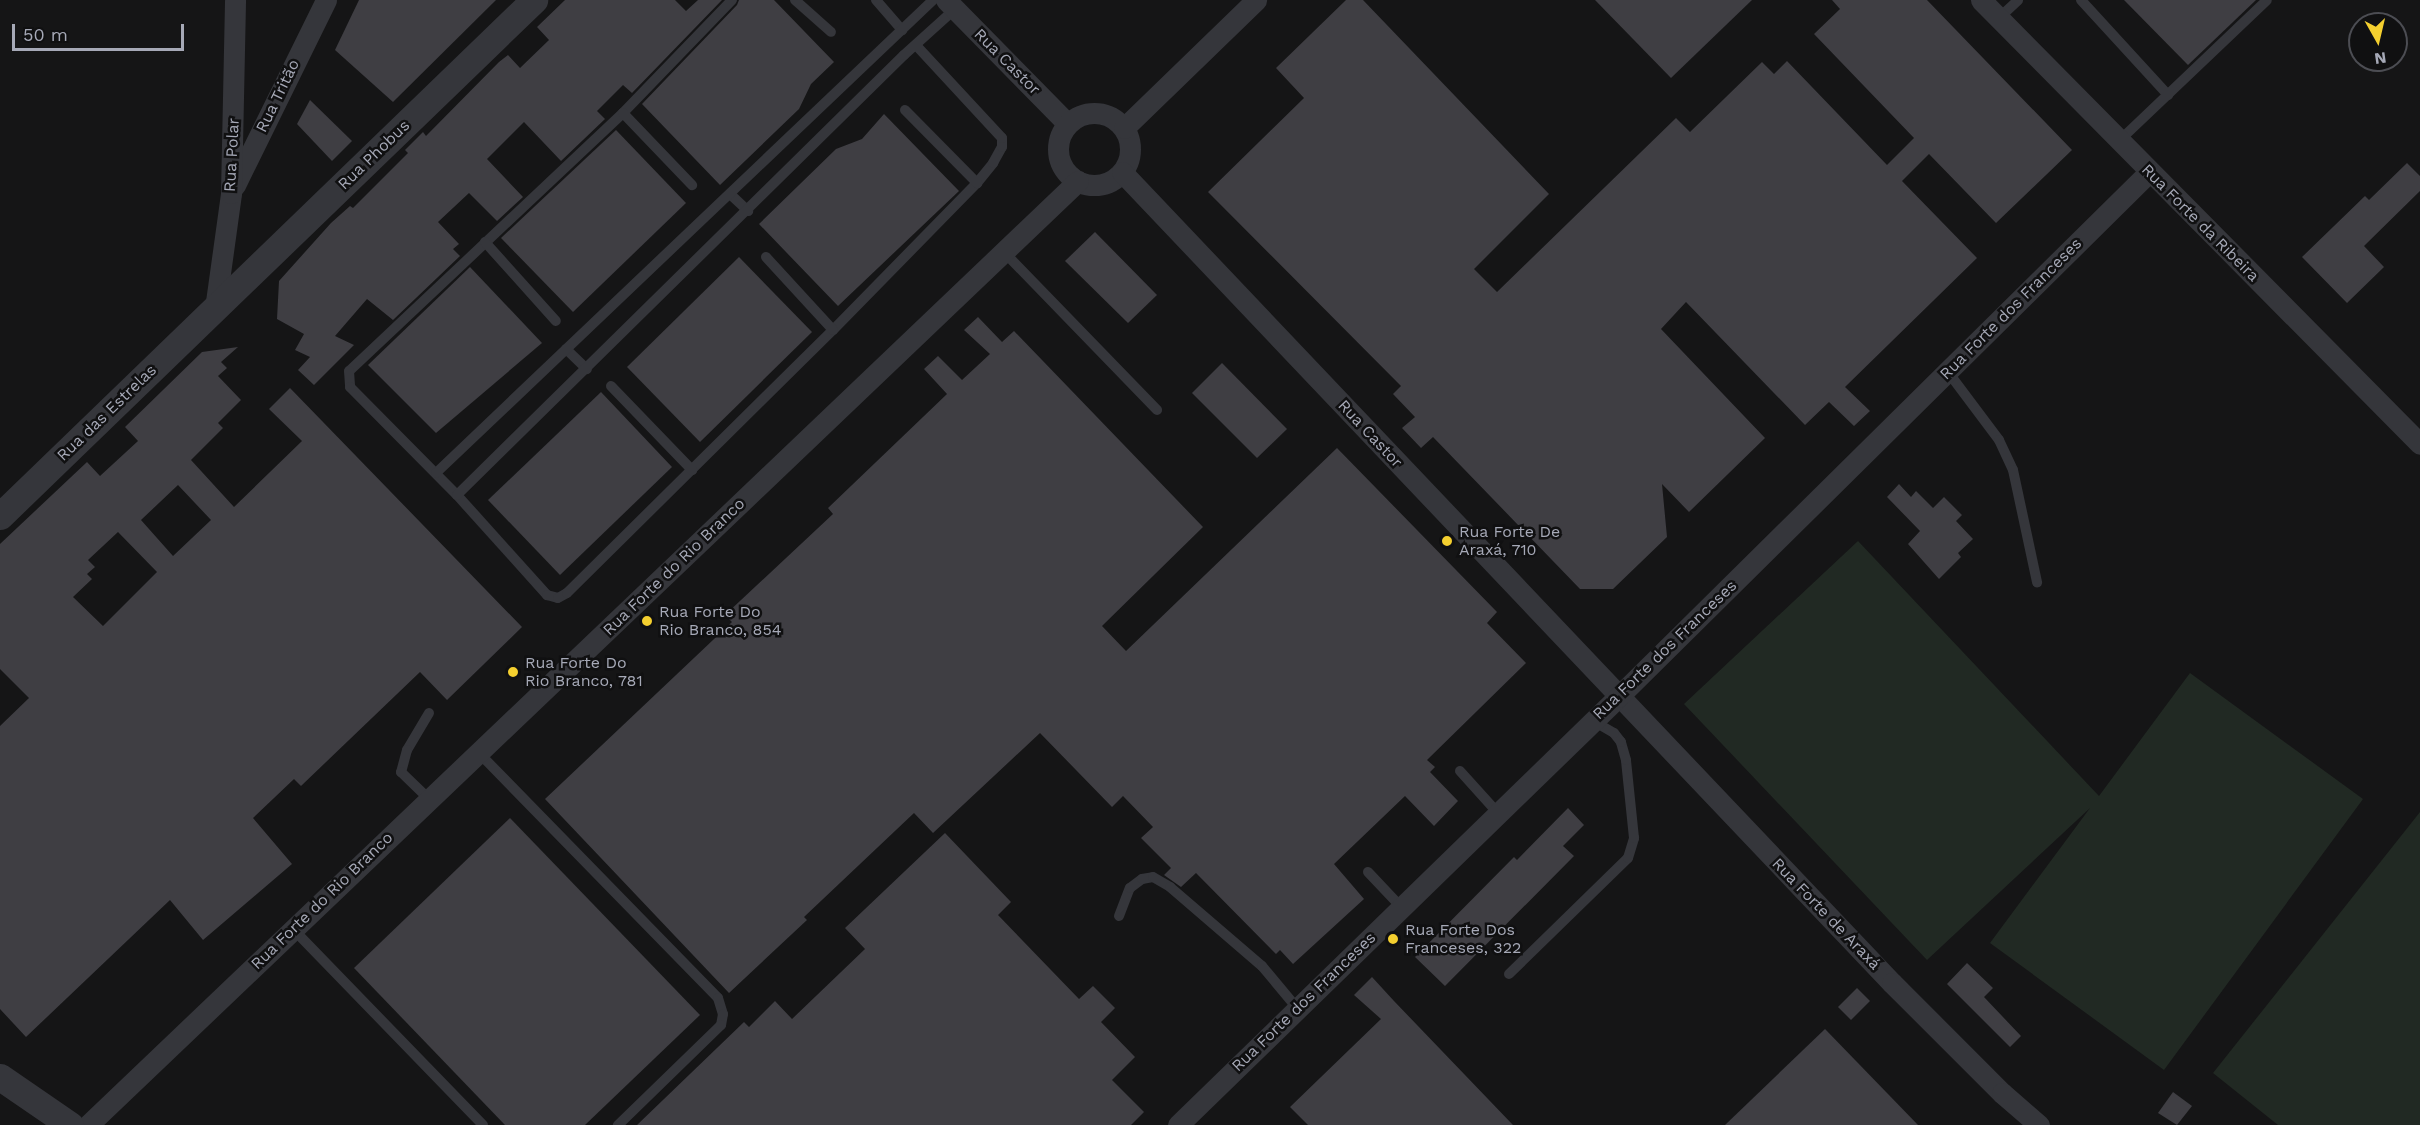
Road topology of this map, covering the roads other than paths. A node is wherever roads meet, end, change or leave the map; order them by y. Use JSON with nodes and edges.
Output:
{"nodes":[{"id":1,"x":235,"y":0,"type":"edge"},
{"id":2,"x":326,"y":0,"type":"edge"},
{"id":3,"x":534,"y":0,"type":"edge"},
{"id":4,"x":732,"y":0,"type":"edge"},
{"id":5,"x":795,"y":0,"type":"edge"},
{"id":6,"x":876,"y":0,"type":"edge"},
{"id":7,"x":933,"y":0,"type":"edge"},
{"id":8,"x":1256,"y":0,"type":"edge"},
{"id":9,"x":1981,"y":0,"type":"edge"},
{"id":10,"x":2018,"y":0,"type":"edge"},
{"id":11,"x":2081,"y":0,"type":"edge"},
{"id":12,"x":2267,"y":0,"type":"edge"},
{"id":13,"x":950,"y":5,"type":"edge"},
{"id":14,"x":1999,"y":18,"type":"junction"},
{"id":15,"x":902,"y":30,"type":"junction"},
{"id":16,"x":831,"y":32,"type":"dead end"},
{"id":17,"x":916,"y":45,"type":"junction"},
{"id":18,"x":2168,"y":95,"type":"junction"},
{"id":19,"x":905,"y":110,"type":"dead end"},
{"id":20,"x":623,"y":113,"type":"junction"},
{"id":21,"x":1067,"y":123,"type":"junction"},
{"id":22,"x":1124,"y":128,"type":"junction"},
{"id":23,"x":2119,"y":141,"type":"junction"},
{"id":24,"x":1122,"y":172,"type":"junction"},
{"id":25,"x":2149,"y":172,"type":"junction"},
{"id":26,"x":1078,"y":182,"type":"junction"},
{"id":27,"x":977,"y":183,"type":"junction"},
{"id":28,"x":692,"y":185,"type":"dead end"},
{"id":29,"x":231,"y":193,"type":"junction"},
{"id":30,"x":730,"y":194,"type":"junction"},
{"id":31,"x":748,"y":211,"type":"junction"},
{"id":32,"x":484,"y":242,"type":"junction"},
{"id":33,"x":1004,"y":252,"type":"junction"},
{"id":34,"x":766,"y":256,"type":"dead end"},
{"id":35,"x":215,"y":309,"type":"junction"},
{"id":36,"x":556,"y":321,"type":"dead end"},
{"id":37,"x":833,"y":330,"type":"junction"},
{"id":38,"x":566,"y":349,"type":"junction"},
{"id":39,"x":587,"y":369,"type":"junction"},
{"id":40,"x":1948,"y":372,"type":"junction"},
{"id":41,"x":611,"y":386,"type":"dead end"},
{"id":42,"x":1157,"y":410,"type":"dead end"},
{"id":43,"x":2420,"y":444,"type":"edge"},
{"id":44,"x":692,"y":470,"type":"junction"},
{"id":45,"x":436,"y":473,"type":"junction"},
{"id":46,"x":457,"y":495,"type":"junction"},
{"id":47,"x":0,"y":516,"type":"edge"},
{"id":48,"x":2037,"y":582,"type":"dead end"},
{"id":49,"x":1618,"y":697,"type":"junction"},
{"id":50,"x":429,"y":713,"type":"dead end"},
{"id":51,"x":1593,"y":721,"type":"junction"},
{"id":52,"x":479,"y":753,"type":"junction"},
{"id":53,"x":1460,"y":771,"type":"dead end"},
{"id":54,"x":429,"y":799,"type":"junction"},
{"id":55,"x":1498,"y":813,"type":"junction"},
{"id":56,"x":1368,"y":872,"type":"dead end"},
{"id":57,"x":1402,"y":908,"type":"junction"},
{"id":58,"x":1119,"y":916,"type":"dead end"},
{"id":59,"x":293,"y":929,"type":"junction"},
{"id":60,"x":1509,"y":974,"type":"dead end"},
{"id":61,"x":1297,"y":1008,"type":"junction"},
{"id":62,"x":0,"y":1077,"type":"edge"},
{"id":63,"x":70,"y":1125,"type":"edge"},
{"id":64,"x":88,"y":1125,"type":"edge"},
{"id":65,"x":483,"y":1125,"type":"edge"},
{"id":66,"x":618,"y":1125,"type":"edge"},
{"id":67,"x":1178,"y":1125,"type":"edge"},
{"id":68,"x":2039,"y":1125,"type":"edge"}],
"edges":[{"from":1,"to":29,"type":"street","name":"Rua Polar"},
{"from":2,"to":29,"type":"street","name":"Rua Tritão"},
{"from":3,"to":35,"type":"street","name":"Rua Phobus"},
{"from":4,"to":20,"type":"lane"},
{"from":5,"to":16,"type":"lane"},
{"from":6,"to":15,"type":"lane"},
{"from":7,"to":15,"type":"lane"},
{"from":8,"to":22,"type":"street"},
{"from":9,"to":14,"type":"street","name":"Rua Forte da Ribeira"},
{"from":10,"to":14,"type":"lane"},
{"from":11,"to":18,"type":"lane"},
{"from":12,"to":18,"type":"lane"},
{"from":13,"to":17,"type":"lane"},
{"from":13,"to":21,"type":"street","name":"Rua Castor"},
{"from":14,"to":23,"type":"street","name":"Rua Forte da Ribeira"},
{"from":15,"to":30,"type":"lane"},
{"from":17,"to":27,"type":"lane"},
{"from":17,"to":31,"type":"lane"},
{"from":18,"to":23,"type":"lane"},
{"from":19,"to":27,"type":"lane"},
{"from":20,"to":28,"type":"lane"},
{"from":20,"to":32,"type":"lane"},
{"from":21,"to":22,"type":"street"},
{"from":21,"to":26,"type":"street"},
{"from":22,"to":24,"type":"street"},
{"from":23,"to":25,"type":"street","name":"Rua Forte da Ribeira"},
{"from":24,"to":26,"type":"street"},
{"from":24,"to":49,"type":"street","name":"Rua Castor"},
{"from":25,"to":40,"type":"street","name":"Rua Forte dos Franceses"},
{"from":25,"to":43,"type":"street","name":"Rua Forte da Ribeira"},
{"from":26,"to":33,"type":"street","name":"Rua Forte do Rio Branco"},
{"from":27,"to":37,"type":"lane"},
{"from":29,"to":35,"type":"street","name":"Rua Polar"},
{"from":30,"to":31,"type":"lane"},
{"from":30,"to":38,"type":"lane"},
{"from":31,"to":39,"type":"lane"},
{"from":32,"to":36,"type":"lane"},
{"from":32,"to":45,"type":"lane"},
{"from":33,"to":42,"type":"lane"},
{"from":33,"to":52,"type":"street","name":"Rua Forte do Rio Branco"},
{"from":34,"to":37,"type":"lane"},
{"from":35,"to":47,"type":"street","name":"Rua das Estrelas"},
{"from":37,"to":44,"type":"lane"},
{"from":38,"to":39,"type":"lane"},
{"from":38,"to":45,"type":"lane"},
{"from":39,"to":46,"type":"lane"},
{"from":40,"to":48,"type":"lane"},
{"from":40,"to":49,"type":"street","name":"Rua Forte dos Franceses"},
{"from":41,"to":44,"type":"lane"},
{"from":44,"to":46,"type":"lane"},
{"from":45,"to":46,"type":"lane"},
{"from":49,"to":51,"type":"street","name":"Rua Forte dos Franceses"},
{"from":49,"to":68,"type":"street","name":"Rua Forte de Araxá"},
{"from":50,"to":54,"type":"lane"},
{"from":51,"to":55,"type":"street","name":"Rua Forte dos Franceses"},
{"from":51,"to":60,"type":"lane"},
{"from":52,"to":54,"type":"street","name":"Rua Forte do Rio Branco"},
{"from":52,"to":66,"type":"lane"},
{"from":53,"to":55,"type":"lane"},
{"from":54,"to":59,"type":"street","name":"Rua Forte do Rio Branco"},
{"from":55,"to":57,"type":"street","name":"Rua Forte dos Franceses"},
{"from":56,"to":57,"type":"lane"},
{"from":57,"to":61,"type":"street","name":"Rua Forte dos Franceses"},
{"from":58,"to":61,"type":"lane"},
{"from":59,"to":64,"type":"street","name":"Rua Forte do Rio Branco"},
{"from":59,"to":65,"type":"lane"},
{"from":61,"to":67,"type":"street","name":"Rua Forte dos Franceses"},
{"from":62,"to":63,"type":"street"}]}
